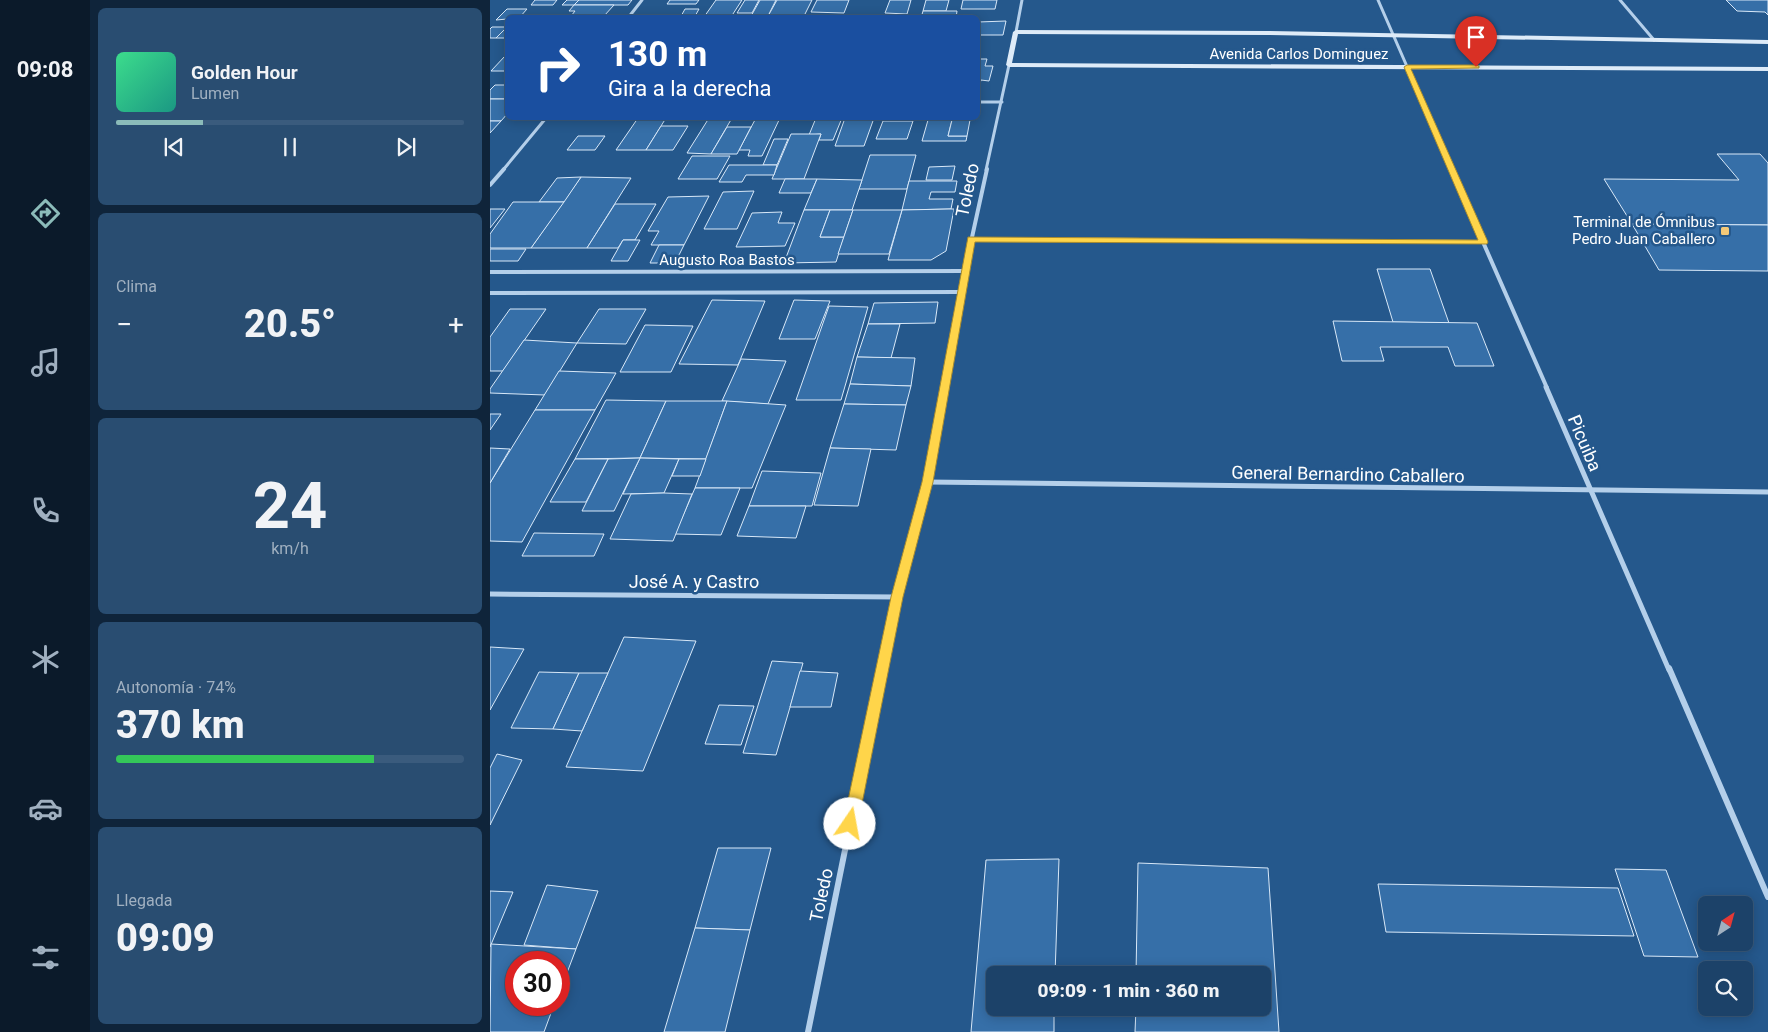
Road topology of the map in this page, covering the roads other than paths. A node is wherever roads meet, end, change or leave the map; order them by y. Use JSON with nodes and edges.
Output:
{"nodes":[{"id":1,"x":642,"y":0,"type":"edge"},
{"id":2,"x":1022,"y":0,"type":"edge"},
{"id":3,"x":1378,"y":0,"type":"edge"},
{"id":4,"x":1620,"y":0,"type":"edge"},
{"id":5,"x":630,"y":15,"type":"edge"},
{"id":6,"x":1016,"y":32,"type":"junction"},
{"id":7,"x":1393,"y":35,"type":"junction"},
{"id":8,"x":1654,"y":40,"type":"junction"},
{"id":9,"x":1768,"y":42,"type":"edge"},
{"id":10,"x":1010,"y":65,"type":"junction"},
{"id":11,"x":1407,"y":67,"type":"junction"},
{"id":12,"x":1768,"y":69,"type":"edge"},
{"id":13,"x":980,"y":102,"type":"edge"},
{"id":14,"x":1002,"y":102,"type":"junction"},
{"id":15,"x":544,"y":120,"type":"edge"},
{"id":16,"x":490,"y":185,"type":"edge"},
{"id":17,"x":971,"y":239,"type":"junction"},
{"id":18,"x":1484,"y":242,"type":"junction"},
{"id":19,"x":965,"y":271,"type":"junction"},
{"id":20,"x":490,"y":272,"type":"edge"},
{"id":21,"x":960,"y":292,"type":"junction"},
{"id":22,"x":490,"y":293,"type":"edge"},
{"id":23,"x":927,"y":482,"type":"junction"},
{"id":24,"x":1590,"y":491,"type":"junction"},
{"id":25,"x":1768,"y":492,"type":"edge"},
{"id":26,"x":490,"y":594,"type":"edge"},
{"id":27,"x":897,"y":597,"type":"junction"},
{"id":28,"x":1768,"y":897,"type":"edge"},
{"id":29,"x":808,"y":1032,"type":"edge"}],
"edges":[{"from":1,"to":5,"type":"street"},
{"from":2,"to":6,"type":"street","name":"Toledo"},
{"from":3,"to":7,"type":"street","name":"Picuiba"},
{"from":4,"to":8,"type":"street"},
{"from":6,"to":7,"type":"main road","name":"Avenida Carlos Dominguez"},
{"from":6,"to":10,"type":"main road","name":"Toledo"},
{"from":7,"to":8,"type":"main road","name":"Avenida Carlos Dominguez"},
{"from":7,"to":11,"type":"street","name":"Picuiba"},
{"from":8,"to":9,"type":"main road","name":"Avenida Carlos Dominguez"},
{"from":10,"to":11,"type":"main road","name":"Avenida Carlos Dominguez"},
{"from":10,"to":14,"type":"street","name":"Toledo"},
{"from":11,"to":12,"type":"main road","name":"Avenida Carlos Dominguez"},
{"from":11,"to":18,"type":"street","name":"Picuiba"},
{"from":13,"to":14,"type":"street"},
{"from":14,"to":17,"type":"street","name":"Toledo"},
{"from":15,"to":16,"type":"street"},
{"from":17,"to":18,"type":"street"},
{"from":17,"to":19,"type":"street","name":"Toledo"},
{"from":18,"to":24,"type":"street","name":"Picuiba"},
{"from":19,"to":20,"type":"street","name":"Augusto Roa Bastos"},
{"from":19,"to":21,"type":"street","name":"Toledo"},
{"from":21,"to":22,"type":"street","name":"Augusto Roa Bastos"},
{"from":21,"to":23,"type":"street","name":"Toledo"},
{"from":23,"to":24,"type":"street","name":"General Bernardino Caballero"},
{"from":23,"to":27,"type":"street","name":"Toledo"},
{"from":24,"to":25,"type":"street","name":"General Bernardino Caballero"},
{"from":24,"to":28,"type":"street","name":"Picuiba"},
{"from":26,"to":27,"type":"street","name":"José A. y Castro"},
{"from":27,"to":29,"type":"street","name":"Toledo"}]}
